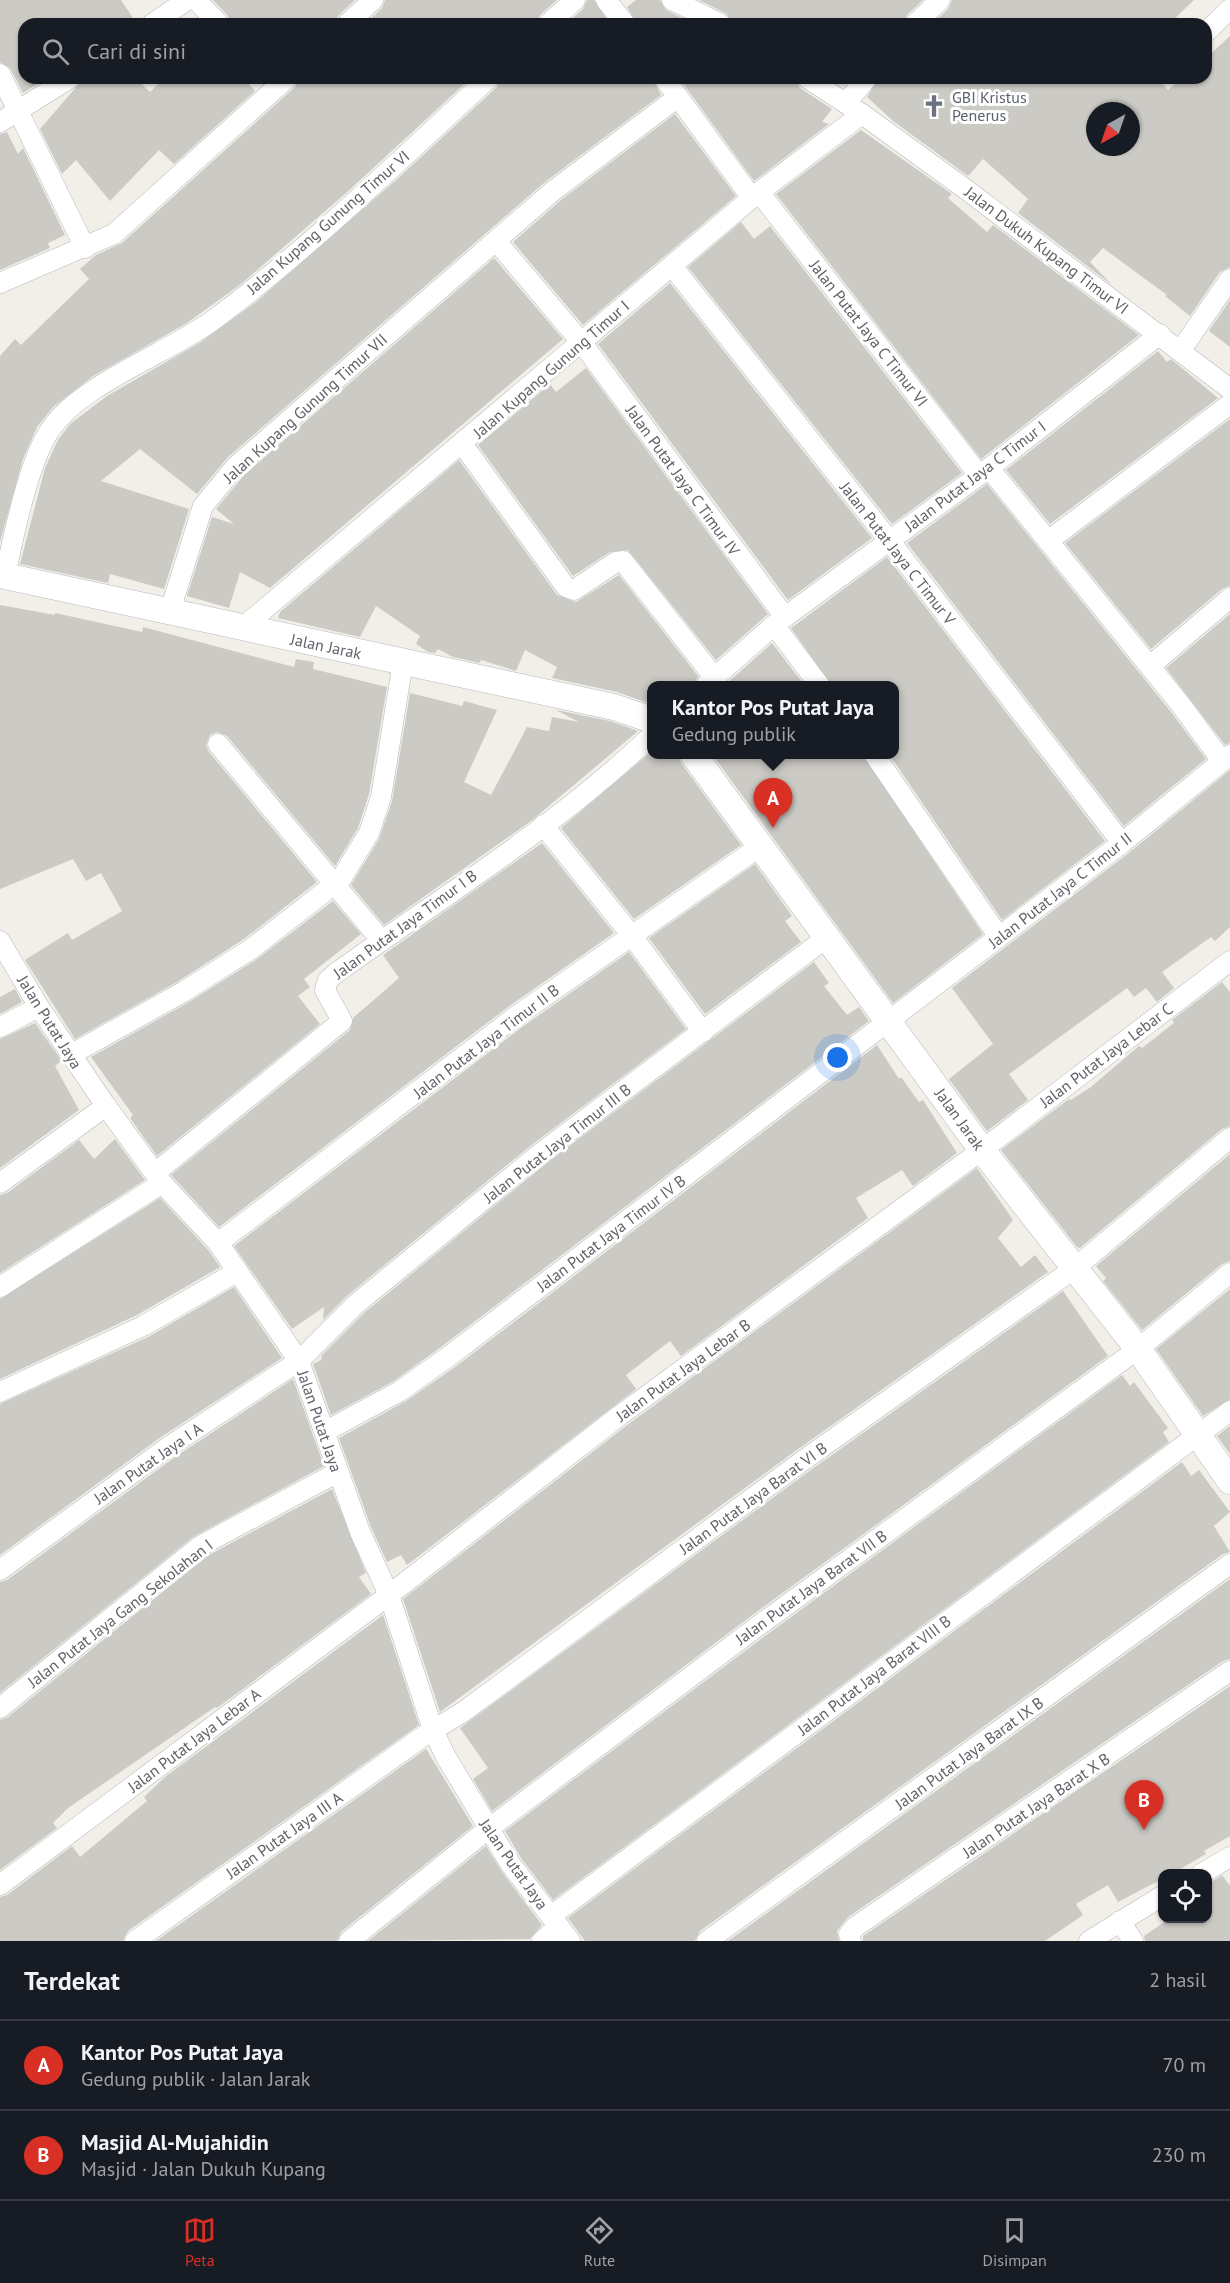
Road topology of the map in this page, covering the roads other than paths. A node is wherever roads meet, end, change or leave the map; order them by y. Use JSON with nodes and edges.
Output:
{"nodes":[{"id":1,"x":373,"y":0,"type":"edge"},
{"id":2,"x":575,"y":0,"type":"edge"},
{"id":3,"x":606,"y":0,"type":"edge"},
{"id":4,"x":672,"y":0,"type":"edge"},
{"id":5,"x":940,"y":0,"type":"edge"},
{"id":6,"x":185,"y":1,"type":"edge"},
{"id":7,"x":1230,"y":9,"type":"edge"},
{"id":8,"x":161,"y":18,"type":"edge"},
{"id":9,"x":210,"y":18,"type":"edge"},
{"id":10,"x":354,"y":18,"type":"edge"},
{"id":11,"x":555,"y":18,"type":"edge"},
{"id":12,"x":620,"y":18,"type":"edge"},
{"id":13,"x":709,"y":18,"type":"edge"},
{"id":14,"x":921,"y":18,"type":"edge"},
{"id":15,"x":1212,"y":26,"type":"edge"},
{"id":16,"x":0,"y":74,"type":"edge"},
{"id":17,"x":61,"y":84,"type":"edge"},
{"id":18,"x":275,"y":84,"type":"edge"},
{"id":19,"x":482,"y":84,"type":"edge"},
{"id":20,"x":668,"y":84,"type":"edge"},
{"id":21,"x":816,"y":84,"type":"edge"},
{"id":22,"x":864,"y":84,"type":"edge"},
{"id":23,"x":678,"y":97,"type":"junction"},
{"id":24,"x":854,"y":109,"type":"junction"},
{"id":25,"x":20,"y":111,"type":"junction"},
{"id":26,"x":0,"y":122,"type":"edge"},
{"id":27,"x":756,"y":195,"type":"junction"},
{"id":28,"x":496,"y":241,"type":"junction"},
{"id":29,"x":85,"y":248,"type":"junction"},
{"id":30,"x":672,"y":266,"type":"junction"},
{"id":31,"x":1230,"y":279,"type":"edge"},
{"id":32,"x":0,"y":283,"type":"edge"},
{"id":33,"x":1160,"y":334,"type":"junction"},
{"id":34,"x":582,"y":343,"type":"junction"},
{"id":35,"x":1181,"y":350,"type":"junction"},
{"id":36,"x":1230,"y":389,"type":"edge"},
{"id":37,"x":1230,"y":404,"type":"edge"},
{"id":38,"x":463,"y":445,"type":"junction"},
{"id":39,"x":984,"y":472,"type":"junction"},
{"id":40,"x":889,"y":540,"type":"junction"},
{"id":41,"x":1048,"y":541,"type":"junction"},
{"id":42,"x":2,"y":576,"type":"edge"},
{"id":43,"x":1230,"y":598,"type":"edge"},
{"id":44,"x":170,"y":611,"type":"junction"},
{"id":45,"x":779,"y":621,"type":"junction"},
{"id":46,"x":242,"y":628,"type":"junction"},
{"id":47,"x":404,"y":662,"type":"junction"},
{"id":48,"x":1150,"y":666,"type":"junction"},
{"id":49,"x":709,"y":681,"type":"edge"},
{"id":50,"x":817,"y":681,"type":"edge"},
{"id":51,"x":647,"y":719,"type":"edge"},
{"id":52,"x":647,"y":739,"type":"edge"},
{"id":53,"x":218,"y":744,"type":"dead end"},
{"id":54,"x":1226,"y":758,"type":"edge"},
{"id":55,"x":697,"y":759,"type":"edge"},
{"id":56,"x":877,"y":759,"type":"edge"},
{"id":57,"x":543,"y":825,"type":"junction"},
{"id":58,"x":1122,"y":843,"type":"junction"},
{"id":59,"x":759,"y":847,"type":"junction"},
{"id":60,"x":334,"y":885,"type":"junction"},
{"id":61,"x":632,"y":936,"type":"junction"},
{"id":62,"x":999,"y":937,"type":"junction"},
{"id":63,"x":826,"y":939,"type":"junction"},
{"id":64,"x":381,"y":940,"type":"junction"},
{"id":65,"x":0,"y":941,"type":"edge"},
{"id":66,"x":1230,"y":961,"type":"edge"},
{"id":67,"x":39,"y":1007,"type":"junction"},
{"id":68,"x":888,"y":1022,"type":"junction"},
{"id":69,"x":0,"y":1028,"type":"edge"},
{"id":70,"x":703,"y":1032,"type":"junction"},
{"id":71,"x":70,"y":1055,"type":"junction"},
{"id":72,"x":106,"y":1106,"type":"junction"},
{"id":73,"x":1230,"y":1138,"type":"edge"},
{"id":74,"x":982,"y":1150,"type":"junction"},
{"id":75,"x":158,"y":1178,"type":"junction"},
{"id":76,"x":0,"y":1183,"type":"edge"},
{"id":77,"x":218,"y":1243,"type":"junction"},
{"id":78,"x":1075,"y":1268,"type":"junction"},
{"id":79,"x":238,"y":1271,"type":"junction"},
{"id":80,"x":1230,"y":1273,"type":"edge"},
{"id":81,"x":0,"y":1287,"type":"edge"},
{"id":82,"x":1138,"y":1349,"type":"junction"},
{"id":83,"x":299,"y":1361,"type":"junction"},
{"id":84,"x":0,"y":1392,"type":"edge"},
{"id":85,"x":1230,"y":1411,"type":"edge"},
{"id":86,"x":326,"y":1431,"type":"junction"},
{"id":87,"x":1198,"y":1437,"type":"junction"},
{"id":88,"x":338,"y":1472,"type":"junction"},
{"id":89,"x":1230,"y":1481,"type":"edge"},
{"id":90,"x":1230,"y":1564,"type":"edge"},
{"id":91,"x":0,"y":1570,"type":"edge"},
{"id":92,"x":389,"y":1595,"type":"junction"},
{"id":93,"x":1230,"y":1671,"type":"edge"},
{"id":94,"x":0,"y":1708,"type":"edge"},
{"id":95,"x":433,"y":1730,"type":"junction"},
{"id":96,"x":488,"y":1829,"type":"junction"},
{"id":97,"x":1230,"y":1857,"type":"edge"},
{"id":98,"x":1210,"y":1869,"type":"edge"},
{"id":99,"x":0,"y":1885,"type":"edge"},
{"id":100,"x":1158,"y":1898,"type":"edge"},
{"id":101,"x":1120,"y":1921,"type":"junction"},
{"id":102,"x":560,"y":1928,"type":"edge"},
{"id":103,"x":135,"y":1941,"type":"edge"},
{"id":104,"x":349,"y":1941,"type":"edge"},
{"id":105,"x":542,"y":1941,"type":"edge"},
{"id":106,"x":707,"y":1941,"type":"edge"},
{"id":107,"x":851,"y":1941,"type":"edge"},
{"id":108,"x":1089,"y":1941,"type":"edge"},
{"id":109,"x":1133,"y":1941,"type":"edge"}],
"edges":[{"from":1,"to":10,"type":"street"},
{"from":2,"to":11,"type":"street"},
{"from":3,"to":12,"type":"street"},
{"from":4,"to":13,"type":"street"},
{"from":5,"to":14,"type":"street"},
{"from":6,"to":8,"type":"street"},
{"from":6,"to":9,"type":"street"},
{"from":7,"to":15,"type":"street"},
{"from":16,"to":25,"type":"street"},
{"from":17,"to":25,"type":"street"},
{"from":18,"to":29,"type":"street"},
{"from":19,"to":42,"type":"street","name":"Jalan Kupang Gunung Timur VI"},
{"from":20,"to":23,"type":"street","name":"Jalan Putat Jaya C Timur VI"},
{"from":21,"to":24,"type":"street","name":"Jalan Dukuh Kupang Timur VI"},
{"from":22,"to":24,"type":"street","name":"Jalan Kupang Gunung Timur I"},
{"from":23,"to":27,"type":"street","name":"Jalan Putat Jaya C Timur VI"},
{"from":23,"to":28,"type":"street","name":"Jalan Kupang Gunung Timur VII"},
{"from":24,"to":27,"type":"street","name":"Jalan Kupang Gunung Timur I"},
{"from":24,"to":33,"type":"street","name":"Jalan Dukuh Kupang Timur VI"},
{"from":25,"to":26,"type":"street"},
{"from":25,"to":29,"type":"street"},
{"from":27,"to":30,"type":"street","name":"Jalan Kupang Gunung Timur I"},
{"from":27,"to":39,"type":"street","name":"Jalan Putat Jaya C Timur VI"},
{"from":28,"to":34,"type":"street"},
{"from":28,"to":44,"type":"street","name":"Jalan Kupang Gunung Timur VII"},
{"from":29,"to":32,"type":"street"},
{"from":30,"to":34,"type":"street","name":"Jalan Kupang Gunung Timur I"},
{"from":30,"to":40,"type":"street","name":"Jalan Putat Jaya C Timur V"},
{"from":31,"to":35,"type":"street"},
{"from":33,"to":35,"type":"street","name":"Jalan Dukuh Kupang Timur VI"},
{"from":33,"to":39,"type":"street","name":"Jalan Putat Jaya C Timur I"},
{"from":34,"to":38,"type":"street","name":"Jalan Kupang Gunung Timur I"},
{"from":34,"to":45,"type":"street","name":"Jalan Putat Jaya C Timur IV"},
{"from":35,"to":36,"type":"street","name":"Jalan Dukuh Kupang Timur VI"},
{"from":37,"to":41,"type":"street"},
{"from":38,"to":46,"type":"street","name":"Jalan Kupang Gunung Timur I"},
{"from":38,"to":49,"type":"street"},
{"from":39,"to":40,"type":"street","name":"Jalan Putat Jaya C Timur I"},
{"from":39,"to":41,"type":"street","name":"Jalan Putat Jaya C Timur VI"},
{"from":40,"to":45,"type":"street","name":"Jalan Putat Jaya C Timur I"},
{"from":40,"to":58,"type":"street","name":"Jalan Putat Jaya C Timur V"},
{"from":41,"to":48,"type":"street","name":"Jalan Putat Jaya C Timur VI"},
{"from":42,"to":44,"type":"street","name":"Jalan Jarak"},
{"from":43,"to":48,"type":"street"},
{"from":44,"to":46,"type":"street","name":"Jalan Jarak"},
{"from":45,"to":49,"type":"street","name":"Jalan Putat Jaya C Timur I"},
{"from":45,"to":50,"type":"street","name":"Jalan Putat Jaya C Timur IV"},
{"from":46,"to":47,"type":"street","name":"Jalan Jarak"},
{"from":47,"to":51,"type":"street","name":"Jalan Jarak"},
{"from":47,"to":60,"type":"street"},
{"from":48,"to":54,"type":"street","name":"Jalan Putat Jaya C Timur VI"},
{"from":52,"to":57,"type":"street","name":"Jalan Putat Jaya Timur I B"},
{"from":53,"to":60,"type":"street"},
{"from":54,"to":58,"type":"street","name":"Jalan Putat Jaya C Timur II"},
{"from":55,"to":59,"type":"street","name":"Jalan Jarak"},
{"from":56,"to":62,"type":"street"},
{"from":57,"to":61,"type":"street"},
{"from":57,"to":64,"type":"street","name":"Jalan Putat Jaya Timur I B"},
{"from":58,"to":62,"type":"street","name":"Jalan Putat Jaya C Timur II"},
{"from":59,"to":61,"type":"street","name":"Jalan Putat Jaya Timur II B"},
{"from":59,"to":63,"type":"street","name":"Jalan Jarak"},
{"from":60,"to":64,"type":"street"},
{"from":60,"to":71,"type":"street"},
{"from":61,"to":70,"type":"street"},
{"from":61,"to":77,"type":"street","name":"Jalan Putat Jaya Timur II B"},
{"from":62,"to":68,"type":"street","name":"Jalan Putat Jaya C Timur II"},
{"from":63,"to":68,"type":"street","name":"Jalan Jarak"},
{"from":63,"to":70,"type":"street","name":"Jalan Putat Jaya Timur III B"},
{"from":64,"to":75,"type":"street","name":"Jalan Putat Jaya Timur I B"},
{"from":65,"to":67,"type":"street","name":"Jalan Putat Jaya"},
{"from":66,"to":74,"type":"street","name":"Jalan Putat Jaya Lebar C"},
{"from":67,"to":69,"type":"street"},
{"from":67,"to":71,"type":"street","name":"Jalan Putat Jaya"},
{"from":68,"to":74,"type":"street","name":"Jalan Jarak"},
{"from":68,"to":86,"type":"street","name":"Jalan Putat Jaya Timur IV B"},
{"from":70,"to":83,"type":"street","name":"Jalan Putat Jaya Timur III B"},
{"from":71,"to":72,"type":"street","name":"Jalan Putat Jaya"},
{"from":72,"to":75,"type":"street","name":"Jalan Putat Jaya"},
{"from":72,"to":76,"type":"street"},
{"from":73,"to":78,"type":"street","name":"Jalan Putat Jaya Barat VI B"},
{"from":74,"to":78,"type":"street","name":"Jalan Jarak"},
{"from":74,"to":92,"type":"street","name":"Jalan Putat Jaya Lebar B"},
{"from":75,"to":77,"type":"street","name":"Jalan Putat Jaya"},
{"from":75,"to":81,"type":"street"},
{"from":77,"to":79,"type":"street","name":"Jalan Putat Jaya"},
{"from":78,"to":82,"type":"street","name":"Jalan Jarak"},
{"from":78,"to":95,"type":"street","name":"Jalan Putat Jaya Barat VI B"},
{"from":79,"to":83,"type":"street","name":"Jalan Putat Jaya"},
{"from":79,"to":84,"type":"street"},
{"from":80,"to":82,"type":"street","name":"Jalan Putat Jaya Barat VII B"},
{"from":82,"to":87,"type":"street","name":"Jalan Jarak"},
{"from":82,"to":96,"type":"street","name":"Jalan Putat Jaya Barat VII B"},
{"from":83,"to":86,"type":"street","name":"Jalan Putat Jaya"},
{"from":83,"to":91,"type":"street","name":"Jalan Putat Jaya I A"},
{"from":85,"to":87,"type":"street","name":"Jalan Putat Jaya Barat VIII B"},
{"from":86,"to":88,"type":"street","name":"Jalan Putat Jaya"},
{"from":87,"to":89,"type":"street","name":"Jalan Jarak"},
{"from":87,"to":102,"type":"street","name":"Jalan Putat Jaya Barat VIII B"},
{"from":88,"to":92,"type":"street","name":"Jalan Putat Jaya"},
{"from":88,"to":94,"type":"street","name":"Jalan Putat Jaya Gang Sekolahan I"},
{"from":90,"to":106,"type":"street","name":"Jalan Putat Jaya Barat IX B"},
{"from":92,"to":95,"type":"street","name":"Jalan Putat Jaya"},
{"from":92,"to":99,"type":"street","name":"Jalan Putat Jaya Lebar A"},
{"from":93,"to":107,"type":"street","name":"Jalan Putat Jaya Barat X B"},
{"from":95,"to":96,"type":"street","name":"Jalan Putat Jaya"},
{"from":95,"to":103,"type":"street","name":"Jalan Putat Jaya III A"},
{"from":96,"to":102,"type":"street","name":"Jalan Putat Jaya"},
{"from":96,"to":104,"type":"street","name":"Jalan Putat Jaya Barat VII B"},
{"from":97,"to":98,"type":"street"},
{"from":100,"to":101,"type":"street"},
{"from":101,"to":108,"type":"street"},
{"from":101,"to":109,"type":"street"},
{"from":102,"to":105,"type":"street","name":"Jalan Putat Jaya Barat VIII B"}]}
